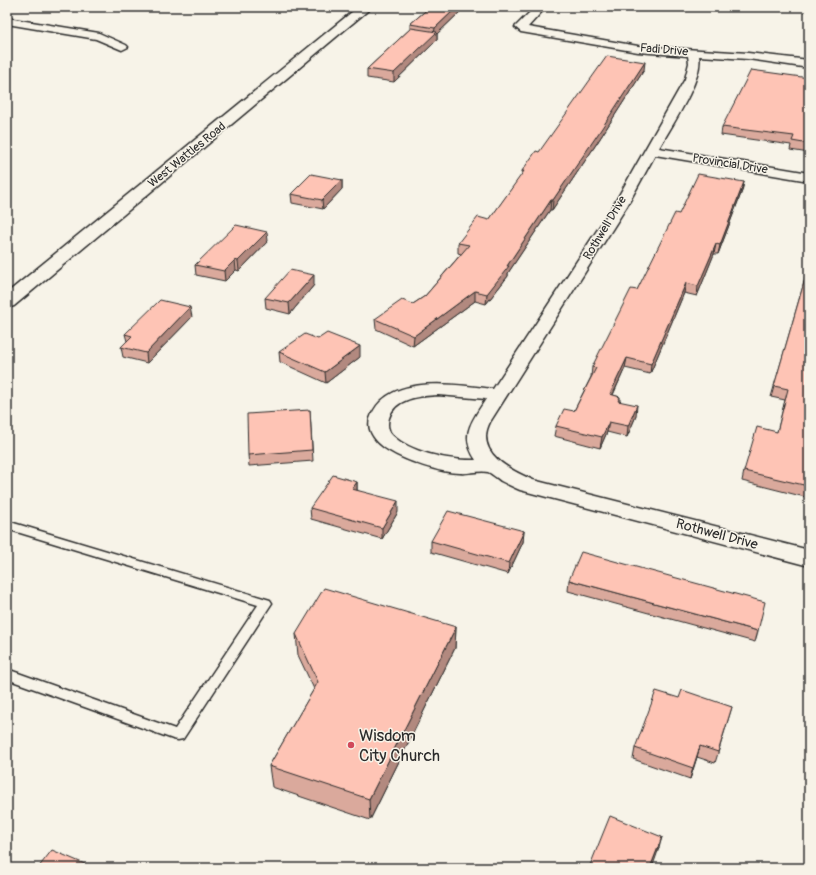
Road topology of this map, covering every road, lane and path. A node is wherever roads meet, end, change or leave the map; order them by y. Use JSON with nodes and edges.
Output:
{"nodes":[{"id":1,"x":366,"y":7,"type":"edge"},
{"id":2,"x":541,"y":7,"type":"edge"},
{"id":3,"x":7,"y":21,"type":"edge"},
{"id":4,"x":122,"y":47,"type":"dead end"},
{"id":5,"x":693,"y":53,"type":"junction"},
{"id":6,"x":809,"y":64,"type":"edge"},
{"id":7,"x":650,"y":150,"type":"junction"},
{"id":8,"x":809,"y":177,"type":"edge"},
{"id":9,"x":7,"y":302,"type":"edge"},
{"id":10,"x":498,"y":395,"type":"junction"},
{"id":11,"x":490,"y":466,"type":"junction"},
{"id":12,"x":7,"y":525,"type":"edge"},
{"id":13,"x":809,"y":558,"type":"edge"},
{"id":14,"x":7,"y":674,"type":"edge"}],
"edges":[{"from":1,"to":9,"type":"street","name":"West Wattles Road"},
{"from":2,"to":5,"type":"street","name":"Fadi Drive"},
{"from":3,"to":4,"type":"street"},
{"from":5,"to":6,"type":"street","name":"Fadi Drive"},
{"from":5,"to":7,"type":"street","name":"Rothwell Drive"},
{"from":7,"to":8,"type":"street","name":"Provincial Drive"},
{"from":7,"to":10,"type":"street","name":"Rothwell Drive"},
{"from":10,"to":11,"type":"street","name":"Rothwell Drive"},
{"from":10,"to":11,"type":"street"},
{"from":11,"to":13,"type":"street","name":"Rothwell Drive"},
{"from":12,"to":14,"type":"lane"}]}
